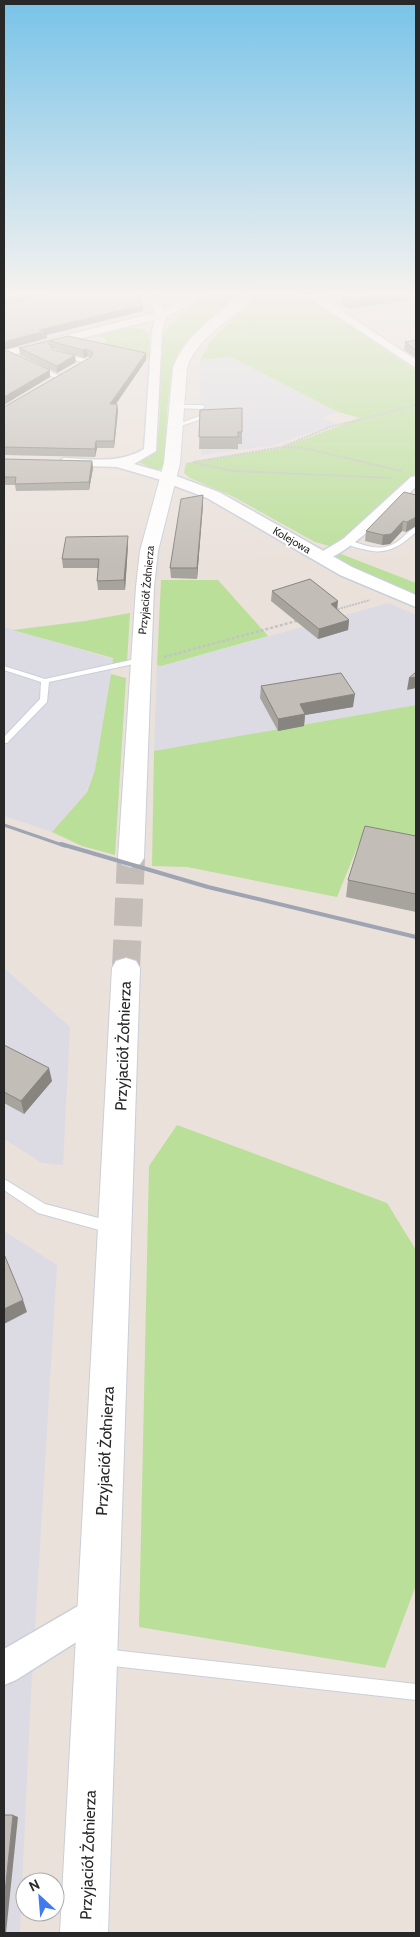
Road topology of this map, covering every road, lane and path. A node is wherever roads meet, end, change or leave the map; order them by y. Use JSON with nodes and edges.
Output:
{"nodes":[{"id":1,"x":50,"y":384,"type":"edge"},
{"id":2,"x":154,"y":384,"type":"edge"},
{"id":3,"x":177,"y":384,"type":"edge"},
{"id":4,"x":44,"y":388,"type":"edge"},
{"id":5,"x":416,"y":405,"type":"edge"},
{"id":6,"x":176,"y":406,"type":"junction"},
{"id":7,"x":202,"y":407,"type":"dead end"},
{"id":8,"x":203,"y":415,"type":"edge"},
{"id":9,"x":175,"y":426,"type":"junction"},
{"id":10,"x":282,"y":447,"type":"junction"},
{"id":11,"x":52,"y":461,"type":"edge"},
{"id":12,"x":118,"y":462,"type":"junction"},
{"id":13,"x":404,"y":472,"type":"dead end"},
{"id":14,"x":168,"y":478,"type":"junction"},
{"id":15,"x":395,"y":478,"type":"dead end"},
{"id":16,"x":416,"y":480,"type":"edge"},
{"id":17,"x":416,"y":529,"type":"edge"},
{"id":18,"x":348,"y":542,"type":"junction"},
{"id":19,"x":323,"y":557,"type":"junction"},
{"id":20,"x":395,"y":593,"type":"junction"},
{"id":21,"x":416,"y":602,"type":"edge"},
{"id":22,"x":326,"y":613,"type":"edge"},
{"id":23,"x":308,"y":618,"type":"edge"},
{"id":24,"x":140,"y":657,"type":"junction"},
{"id":25,"x":4,"y":668,"type":"edge"},
{"id":26,"x":45,"y":680,"type":"junction"},
{"id":27,"x":4,"y":741,"type":"edge"},
{"id":28,"x":132,"y":858,"type":"tunnel mouth"},
{"id":29,"x":126,"y":968,"type":"tunnel mouth"},
{"id":30,"x":4,"y":1184,"type":"edge"},
{"id":31,"x":116,"y":1228,"type":"junction"},
{"id":32,"x":97,"y":1611,"type":"junction"},
{"id":33,"x":96,"y":1656,"type":"junction"},
{"id":34,"x":4,"y":1668,"type":"edge"},
{"id":35,"x":416,"y":1692,"type":"edge"},
{"id":36,"x":84,"y":1933,"type":"edge"}],
"edges":[{"from":1,"to":4,"type":"street"},
{"from":2,"to":12,"type":"street"},
{"from":3,"to":6,"type":"main road","name":"Przyjaciół Żołnierza"},
{"from":5,"to":10,"type":"path"},
{"from":6,"to":7,"type":"lane"},
{"from":6,"to":9,"type":"main road","name":"Przyjaciół Żołnierza"},
{"from":8,"to":9,"type":"lane"},
{"from":9,"to":14,"type":"main road","name":"Przyjaciół Żołnierza"},
{"from":10,"to":13,"type":"path"},
{"from":10,"to":15,"type":"path"},
{"from":11,"to":12,"type":"street"},
{"from":12,"to":14,"type":"street"},
{"from":14,"to":19,"type":"street","name":"Kolejowa"},
{"from":14,"to":24,"type":"main road","name":"Przyjaciół Żołnierza"},
{"from":16,"to":18,"type":"street"},
{"from":17,"to":18,"type":"lane"},
{"from":18,"to":19,"type":"street"},
{"from":19,"to":20,"type":"street","name":"Kolejowa"},
{"from":20,"to":21,"type":"street","name":"Kolejowa"},
{"from":20,"to":22,"type":"path"},
{"from":23,"to":24,"type":"path"},
{"from":24,"to":26,"type":"lane"},
{"from":24,"to":28,"type":"main road","name":"Przyjaciół Żołnierza"},
{"from":25,"to":26,"type":"lane"},
{"from":26,"to":27,"type":"lane"},
{"from":29,"to":31,"type":"main road","name":"Przyjaciół Żołnierza"},
{"from":30,"to":31,"type":"lane"},
{"from":31,"to":32,"type":"main road","name":"Przyjaciół Żołnierza"},
{"from":32,"to":33,"type":"main road","name":"Przyjaciół Żołnierza"},
{"from":32,"to":34,"type":"street"},
{"from":33,"to":35,"type":"lane"},
{"from":33,"to":36,"type":"main road","name":"Przyjaciół Żołnierza"}]}
